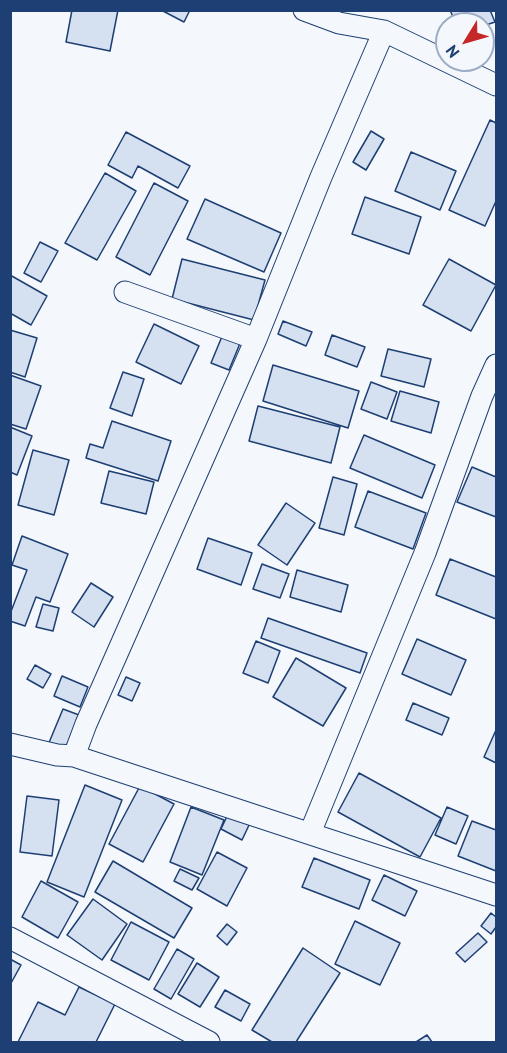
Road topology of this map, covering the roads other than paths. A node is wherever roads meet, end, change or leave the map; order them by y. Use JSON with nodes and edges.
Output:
{"nodes":[{"id":1,"x":304,"y":10,"type":"edge"},
{"id":2,"x":384,"y":31,"type":"junction"},
{"id":3,"x":496,"y":85,"type":"edge"},
{"id":4,"x":125,"y":292,"type":"dead end"},
{"id":5,"x":256,"y":339,"type":"junction"},
{"id":6,"x":496,"y":365,"type":"edge"},
{"id":7,"x":10,"y":744,"type":"edge"},
{"id":8,"x":74,"y":756,"type":"junction"},
{"id":9,"x":310,"y":833,"type":"junction"},
{"id":10,"x":496,"y":895,"type":"edge"},
{"id":11,"x":10,"y":939,"type":"edge"},
{"id":12,"x":209,"y":1042,"type":"edge"}],
"edges":[{"from":1,"to":2,"type":"street"},
{"from":2,"to":3,"type":"street"},
{"from":2,"to":5,"type":"street"},
{"from":4,"to":5,"type":"street"},
{"from":5,"to":8,"type":"street"},
{"from":6,"to":9,"type":"street"},
{"from":7,"to":8,"type":"street"},
{"from":8,"to":9,"type":"street"},
{"from":9,"to":10,"type":"street"},
{"from":11,"to":12,"type":"street"}]}
